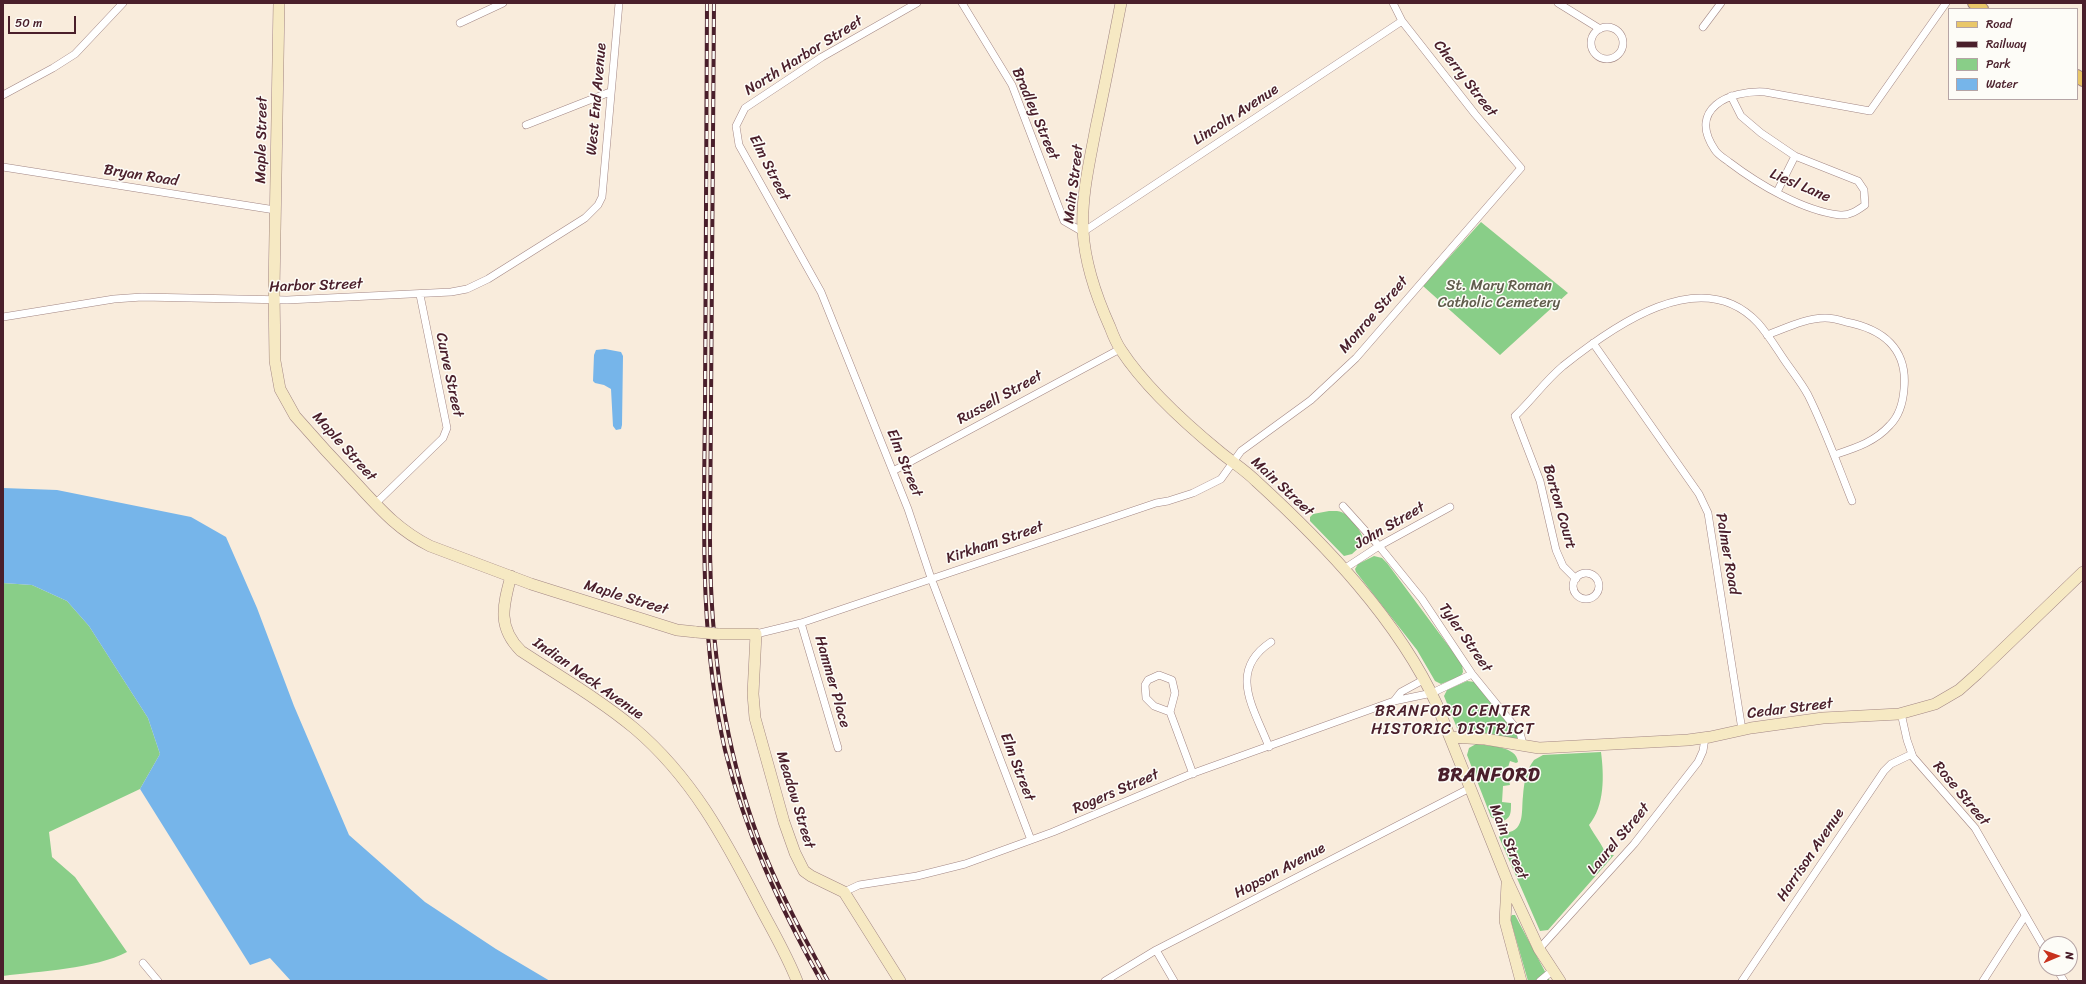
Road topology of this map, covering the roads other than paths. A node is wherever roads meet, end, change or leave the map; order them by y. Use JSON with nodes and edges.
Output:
{"nodes":[{"id":1,"x":123,"y":3,"type":"edge"},
{"id":2,"x":280,"y":3,"type":"edge"},
{"id":3,"x":503,"y":3,"type":"edge"},
{"id":4,"x":619,"y":3,"type":"edge"},
{"id":5,"x":917,"y":3,"type":"edge"},
{"id":6,"x":962,"y":3,"type":"edge"},
{"id":7,"x":1121,"y":3,"type":"edge"},
{"id":8,"x":1394,"y":3,"type":"edge"},
{"id":9,"x":1558,"y":3,"type":"edge"},
{"id":10,"x":1721,"y":3,"type":"edge"},
{"id":11,"x":1946,"y":3,"type":"edge"},
{"id":12,"x":1402,"y":21,"type":"junction"},
{"id":13,"x":460,"y":23,"type":"dead end"},
{"id":14,"x":1703,"y":27,"type":"dead end"},
{"id":15,"x":1600,"y":29,"type":"junction"},
{"id":16,"x":610,"y":92,"type":"junction"},
{"id":17,"x":3,"y":95,"type":"edge"},
{"id":18,"x":1731,"y":96,"type":"junction"},
{"id":19,"x":745,"y":108,"type":"joint"},
{"id":20,"x":526,"y":125,"type":"dead end"},
{"id":21,"x":1794,"y":156,"type":"junction"},
{"id":22,"x":3,"y":167,"type":"edge"},
{"id":23,"x":1521,"y":168,"type":"joint"},
{"id":24,"x":1777,"y":192,"type":"junction"},
{"id":25,"x":602,"y":197,"type":"joint"},
{"id":26,"x":276,"y":210,"type":"junction"},
{"id":27,"x":1083,"y":232,"type":"junction"},
{"id":28,"x":420,"y":295,"type":"junction"},
{"id":29,"x":274,"y":300,"type":"junction"},
{"id":30,"x":3,"y":317,"type":"edge"},
{"id":31,"x":1767,"y":335,"type":"junction"},
{"id":32,"x":1594,"y":343,"type":"junction"},
{"id":33,"x":1120,"y":349,"type":"junction"},
{"id":34,"x":1834,"y":455,"type":"junction"},
{"id":35,"x":1234,"y":463,"type":"junction"},
{"id":36,"x":893,"y":471,"type":"junction"},
{"id":37,"x":1852,"y":501,"type":"dead end"},
{"id":38,"x":375,"y":504,"type":"junction"},
{"id":39,"x":1343,"y":506,"type":"dead end"},
{"id":40,"x":1450,"y":507,"type":"dead end"},
{"id":41,"x":1379,"y":546,"type":"junction"},
{"id":42,"x":1344,"y":569,"type":"junction"},
{"id":43,"x":2083,"y":572,"type":"edge"},
{"id":44,"x":511,"y":576,"type":"junction"},
{"id":45,"x":931,"y":578,"type":"junction"},
{"id":46,"x":1576,"y":579,"type":"dead end"},
{"id":47,"x":801,"y":623,"type":"junction"},
{"id":48,"x":756,"y":634,"type":"junction"},
{"id":49,"x":1271,"y":642,"type":"dead end"},
{"id":50,"x":1472,"y":674,"type":"junction"},
{"id":51,"x":1425,"y":679,"type":"junction"},
{"id":52,"x":1432,"y":693,"type":"junction"},
{"id":53,"x":1394,"y":701,"type":"junction"},
{"id":54,"x":1170,"y":712,"type":"junction"},
{"id":55,"x":1901,"y":713,"type":"junction"},
{"id":56,"x":1742,"y":730,"type":"junction"},
{"id":57,"x":1450,"y":737,"type":"junction"},
{"id":58,"x":1705,"y":738,"type":"junction"},
{"id":59,"x":1269,"y":747,"type":"junction"},
{"id":60,"x":1524,"y":747,"type":"junction"},
{"id":61,"x":838,"y":748,"type":"dead end"},
{"id":62,"x":1912,"y":754,"type":"junction"},
{"id":63,"x":1193,"y":774,"type":"junction"},
{"id":64,"x":1470,"y":788,"type":"junction"},
{"id":65,"x":1031,"y":840,"type":"junction"},
{"id":66,"x":1507,"y":880,"type":"junction"},
{"id":67,"x":844,"y":892,"type":"junction"},
{"id":68,"x":2025,"y":916,"type":"junction"},
{"id":69,"x":2038,"y":938,"type":"edge"},
{"id":70,"x":1539,"y":949,"type":"junction"},
{"id":71,"x":1156,"y":950,"type":"junction"},
{"id":72,"x":143,"y":963,"type":"dead end"},
{"id":73,"x":1552,"y":971,"type":"junction"},
{"id":74,"x":895,"y":980,"type":"edge"},
{"id":75,"x":158,"y":981,"type":"edge"},
{"id":76,"x":797,"y":981,"type":"edge"},
{"id":77,"x":1105,"y":981,"type":"edge"},
{"id":78,"x":1174,"y":981,"type":"edge"},
{"id":79,"x":1521,"y":981,"type":"edge"},
{"id":80,"x":1540,"y":981,"type":"edge"},
{"id":81,"x":1560,"y":981,"type":"edge"},
{"id":82,"x":1742,"y":981,"type":"edge"},
{"id":83,"x":1983,"y":981,"type":"edge"}],
"edges":[{"from":1,"to":17,"type":"street"},
{"from":2,"to":26,"type":"street","name":"Maple Street"},
{"from":3,"to":13,"type":"street"},
{"from":4,"to":16,"type":"street","name":"West End Avenue"},
{"from":5,"to":19,"type":"street","name":"North Harbor Street"},
{"from":6,"to":27,"type":"street","name":"Bradley Street"},
{"from":7,"to":27,"type":"street","name":"Main Street"},
{"from":8,"to":12,"type":"street","name":"Cherry Street"},
{"from":9,"to":15,"type":"street"},
{"from":10,"to":14,"type":"street"},
{"from":11,"to":18,"type":"street","name":"Liesl Lane"},
{"from":12,"to":23,"type":"street","name":"Cherry Street"},
{"from":12,"to":27,"type":"street","name":"Lincoln Avenue"},
{"from":15,"to":15,"type":"street"},
{"from":16,"to":20,"type":"street"},
{"from":16,"to":25,"type":"street","name":"West End Avenue"},
{"from":18,"to":21,"type":"street","name":"Liesl Lane"},
{"from":18,"to":24,"type":"street","name":"Liesl Lane"},
{"from":19,"to":36,"type":"street","name":"Elm Street"},
{"from":21,"to":24,"type":"street"},
{"from":21,"to":24,"type":"street","name":"Liesl Lane"},
{"from":22,"to":26,"type":"street","name":"Bryan Road"},
{"from":23,"to":35,"type":"street","name":"Monroe Street"},
{"from":25,"to":28,"type":"street","name":"Harbor Street"},
{"from":26,"to":29,"type":"street","name":"Maple Street"},
{"from":27,"to":33,"type":"street","name":"Main Street"},
{"from":28,"to":29,"type":"street","name":"Harbor Street"},
{"from":28,"to":38,"type":"street","name":"Curve Street"},
{"from":29,"to":30,"type":"street","name":"Harbor Street"},
{"from":29,"to":38,"type":"street","name":"Maple Street"},
{"from":31,"to":32,"type":"street"},
{"from":31,"to":34,"type":"street"},
{"from":31,"to":34,"type":"street"},
{"from":32,"to":46,"type":"street","name":"Barton Court"},
{"from":32,"to":56,"type":"street","name":"Palmer Road"},
{"from":33,"to":35,"type":"street","name":"Main Street"},
{"from":33,"to":36,"type":"street","name":"Russell Street"},
{"from":34,"to":37,"type":"street"},
{"from":35,"to":42,"type":"street","name":"Main Street"},
{"from":35,"to":45,"type":"street","name":"Kirkham Street"},
{"from":36,"to":45,"type":"street","name":"Elm Street"},
{"from":38,"to":44,"type":"street","name":"Maple Street"},
{"from":39,"to":41,"type":"street","name":"Tyler Street"},
{"from":40,"to":41,"type":"street","name":"John Street"},
{"from":41,"to":42,"type":"street","name":"John Street"},
{"from":41,"to":50,"type":"street","name":"Tyler Street"},
{"from":42,"to":51,"type":"street","name":"Main Street"},
{"from":43,"to":55,"type":"street","name":"Cedar Street"},
{"from":44,"to":48,"type":"street","name":"Maple Street","bridge":true},
{"from":44,"to":76,"type":"street","name":"Indian Neck Avenue"},
{"from":45,"to":47,"type":"street","name":"Kirkham Street"},
{"from":45,"to":65,"type":"street","name":"Elm Street"},
{"from":47,"to":48,"type":"street","name":"Kirkham Street"},
{"from":47,"to":61,"type":"street","name":"Hammer Place"},
{"from":48,"to":67,"type":"street","name":"Meadow Street"},
{"from":49,"to":59,"type":"street"},
{"from":50,"to":52,"type":"street","name":"Rogers Street"},
{"from":50,"to":60,"type":"street","name":"Tyler Street"},
{"from":51,"to":52,"type":"street","name":"Main Street"},
{"from":51,"to":53,"type":"street","name":"Rogers Street"},
{"from":52,"to":53,"type":"street","name":"Rogers Street"},
{"from":52,"to":57,"type":"street","name":"Main Street"},
{"from":53,"to":59,"type":"street","name":"Rogers Street"},
{"from":54,"to":54,"type":"street"},
{"from":54,"to":63,"type":"street"},
{"from":55,"to":56,"type":"street","name":"Cedar Street"},
{"from":55,"to":62,"type":"street","name":"Rose Street"},
{"from":56,"to":58,"type":"street","name":"Cedar Street"},
{"from":57,"to":60,"type":"street","name":"Cedar Street"},
{"from":57,"to":64,"type":"street","name":"Main Street"},
{"from":58,"to":60,"type":"street","name":"Cedar Street"},
{"from":58,"to":70,"type":"street","name":"Laurel Street"},
{"from":59,"to":63,"type":"street","name":"Rogers Street"},
{"from":62,"to":68,"type":"street","name":"Rose Street"},
{"from":62,"to":82,"type":"street","name":"Harrison Avenue"},
{"from":63,"to":65,"type":"street","name":"Rogers Street"},
{"from":64,"to":66,"type":"street","name":"Main Street"},
{"from":64,"to":71,"type":"street","name":"Hopson Avenue"},
{"from":65,"to":67,"type":"street","name":"Rogers Street"},
{"from":66,"to":70,"type":"street","name":"Main Street"},
{"from":66,"to":79,"type":"street"},
{"from":67,"to":74,"type":"street"},
{"from":68,"to":69,"type":"street","name":"Rose Street"},
{"from":68,"to":83,"type":"street"},
{"from":70,"to":73,"type":"street","name":"Main Street"},
{"from":71,"to":77,"type":"street","name":"Hopson Avenue"},
{"from":71,"to":78,"type":"street"},
{"from":72,"to":75,"type":"street"},
{"from":73,"to":80,"type":"street"},
{"from":73,"to":81,"type":"street","name":"Main Street"}]}
